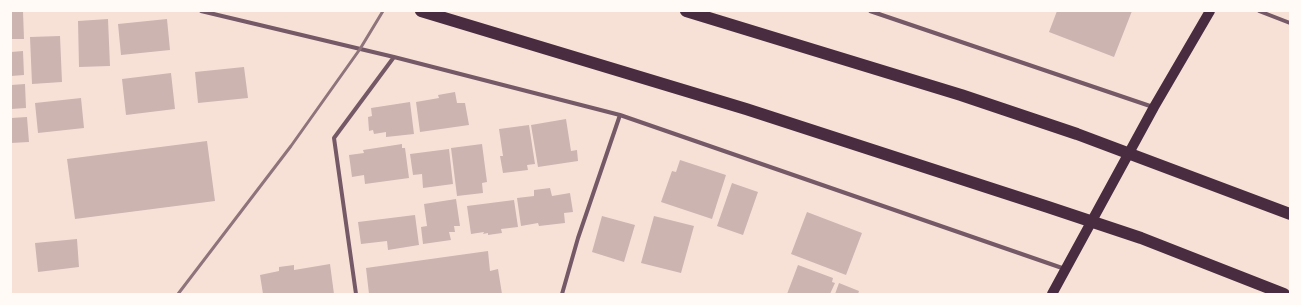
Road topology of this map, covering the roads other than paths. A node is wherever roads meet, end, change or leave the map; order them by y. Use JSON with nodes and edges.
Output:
{"nodes":[{"id":1,"x":201,"y":11,"type":"edge"},
{"id":2,"x":421,"y":11,"type":"edge"},
{"id":3,"x":686,"y":11,"type":"edge"},
{"id":4,"x":870,"y":11,"type":"edge"},
{"id":5,"x":1210,"y":11,"type":"edge"},
{"id":6,"x":1259,"y":11,"type":"edge"},
{"id":7,"x":1290,"y":23,"type":"edge"},
{"id":8,"x":394,"y":57,"type":"junction"},
{"id":9,"x":1154,"y":107,"type":"junction"},
{"id":10,"x":620,"y":115,"type":"junction"},
{"id":11,"x":1290,"y":214,"type":"edge"},
{"id":12,"x":1066,"y":269,"type":"junction"},
{"id":13,"x":356,"y":294,"type":"edge"},
{"id":14,"x":562,"y":294,"type":"edge"},
{"id":15,"x":1052,"y":294,"type":"edge"},
{"id":16,"x":1284,"y":294,"type":"edge"}],
"edges":[{"from":1,"to":8,"type":"street"},
{"from":2,"to":16,"type":"highway"},
{"from":3,"to":11,"type":"highway"},
{"from":4,"to":9,"type":"street"},
{"from":5,"to":9,"type":"main road"},
{"from":6,"to":7,"type":"street"},
{"from":8,"to":10,"type":"street"},
{"from":8,"to":13,"type":"street"},
{"from":9,"to":12,"type":"main road"},
{"from":10,"to":12,"type":"street"},
{"from":10,"to":14,"type":"street"},
{"from":12,"to":15,"type":"main road"}]}
